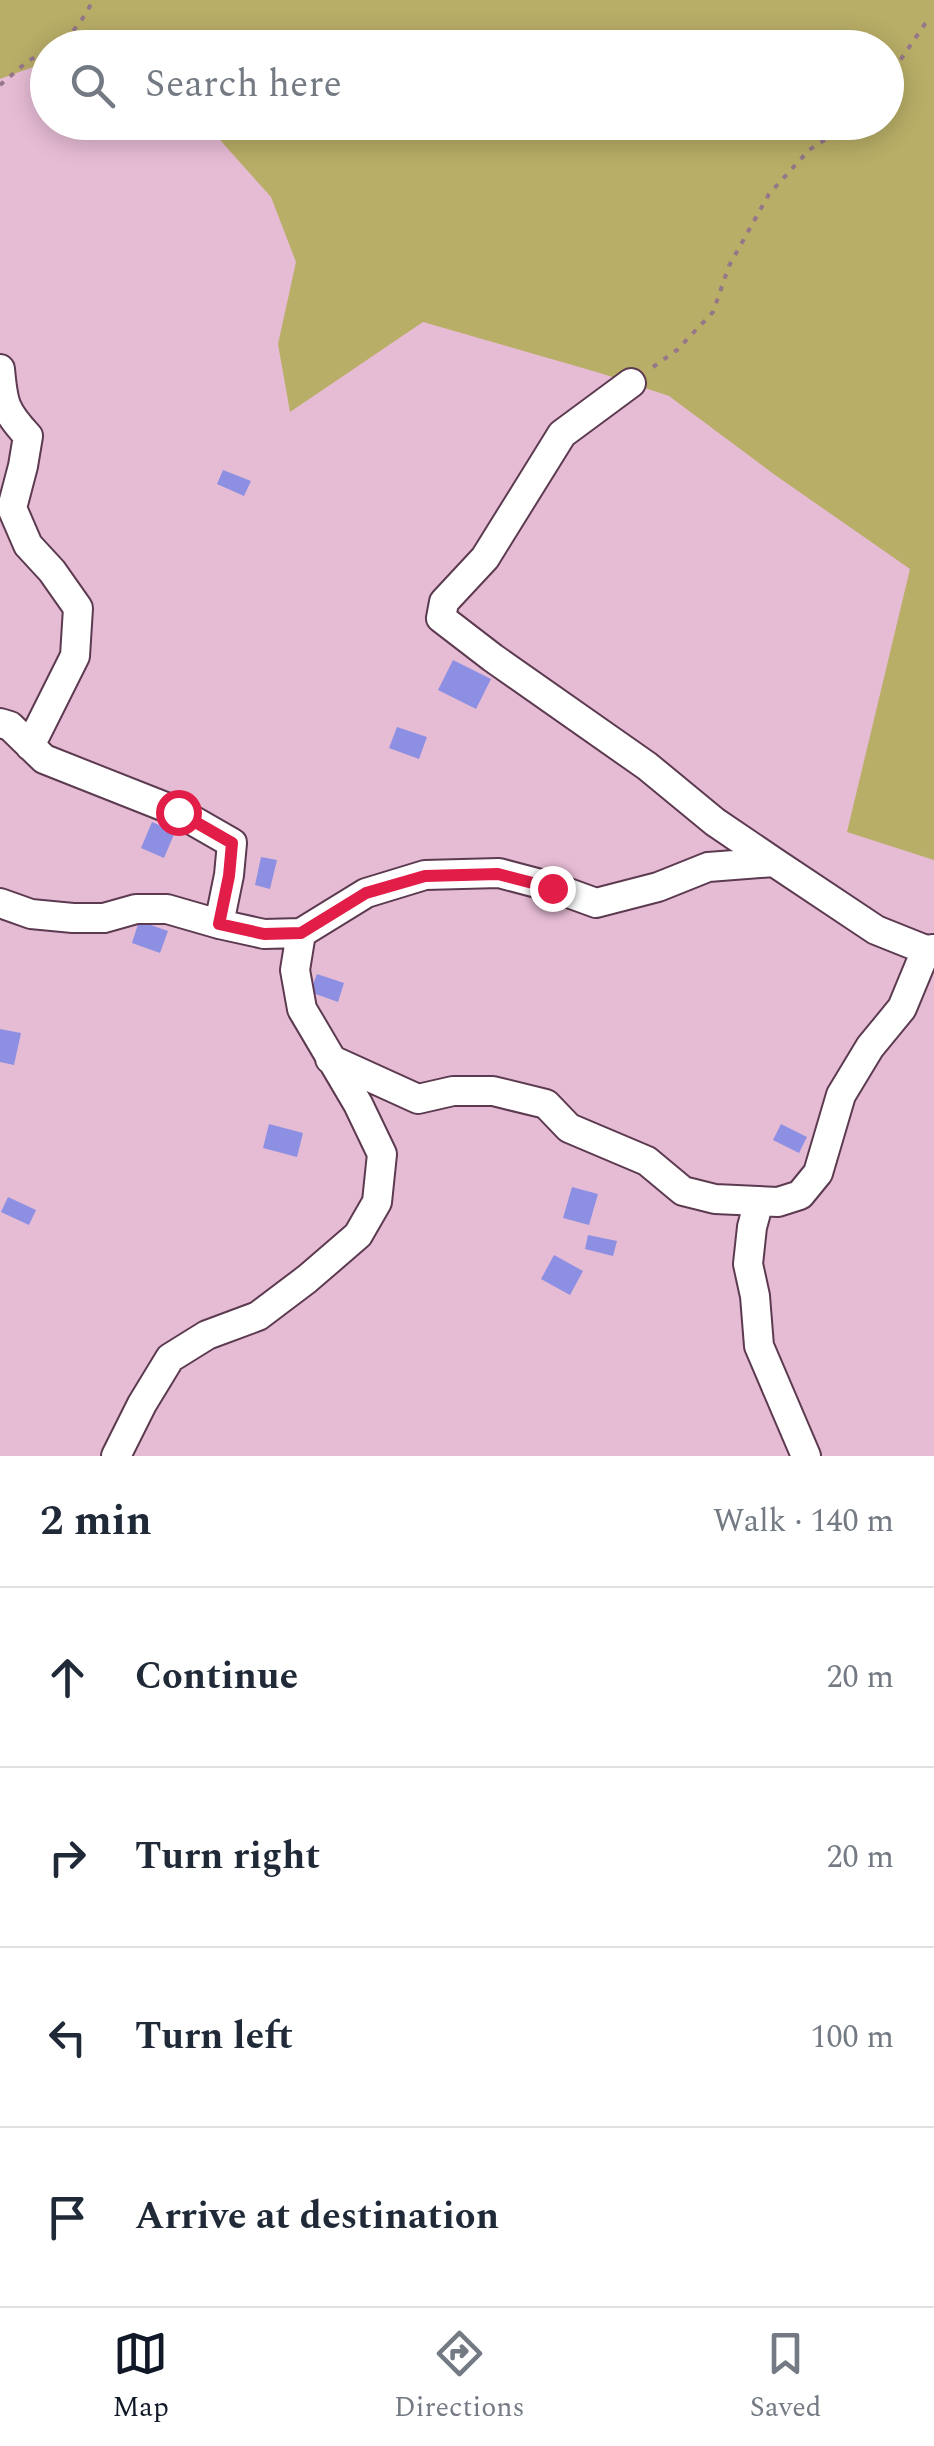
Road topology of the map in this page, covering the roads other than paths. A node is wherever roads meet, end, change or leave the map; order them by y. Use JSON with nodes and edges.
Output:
{"nodes":[{"id":1,"x":0,"y":369,"type":"edge"},
{"id":2,"x":631,"y":383,"type":"road end"},
{"id":3,"x":0,"y":723,"type":"edge"},
{"id":4,"x":30,"y":746,"type":"junction"},
{"id":5,"x":774,"y":862,"type":"junction"},
{"id":6,"x":0,"y":904,"type":"edge"},
{"id":7,"x":219,"y":924,"type":"junction"},
{"id":8,"x":301,"y":933,"type":"junction"},
{"id":9,"x":930,"y":950,"type":"edge"},
{"id":10,"x":330,"y":1059,"type":"junction"},
{"id":11,"x":759,"y":1201,"type":"junction"},
{"id":12,"x":116,"y":1456,"type":"edge"},
{"id":13,"x":806,"y":1456,"type":"edge"}],
"edges":[{"from":1,"to":4,"type":"street"},
{"from":2,"to":5,"type":"street"},
{"from":3,"to":4,"type":"street"},
{"from":4,"to":7,"type":"street"},
{"from":5,"to":8,"type":"street"},
{"from":5,"to":9,"type":"street"},
{"from":6,"to":7,"type":"street"},
{"from":7,"to":8,"type":"street"},
{"from":8,"to":10,"type":"street"},
{"from":9,"to":11,"type":"street"},
{"from":10,"to":11,"type":"street"},
{"from":10,"to":12,"type":"street"},
{"from":11,"to":13,"type":"street"}]}
